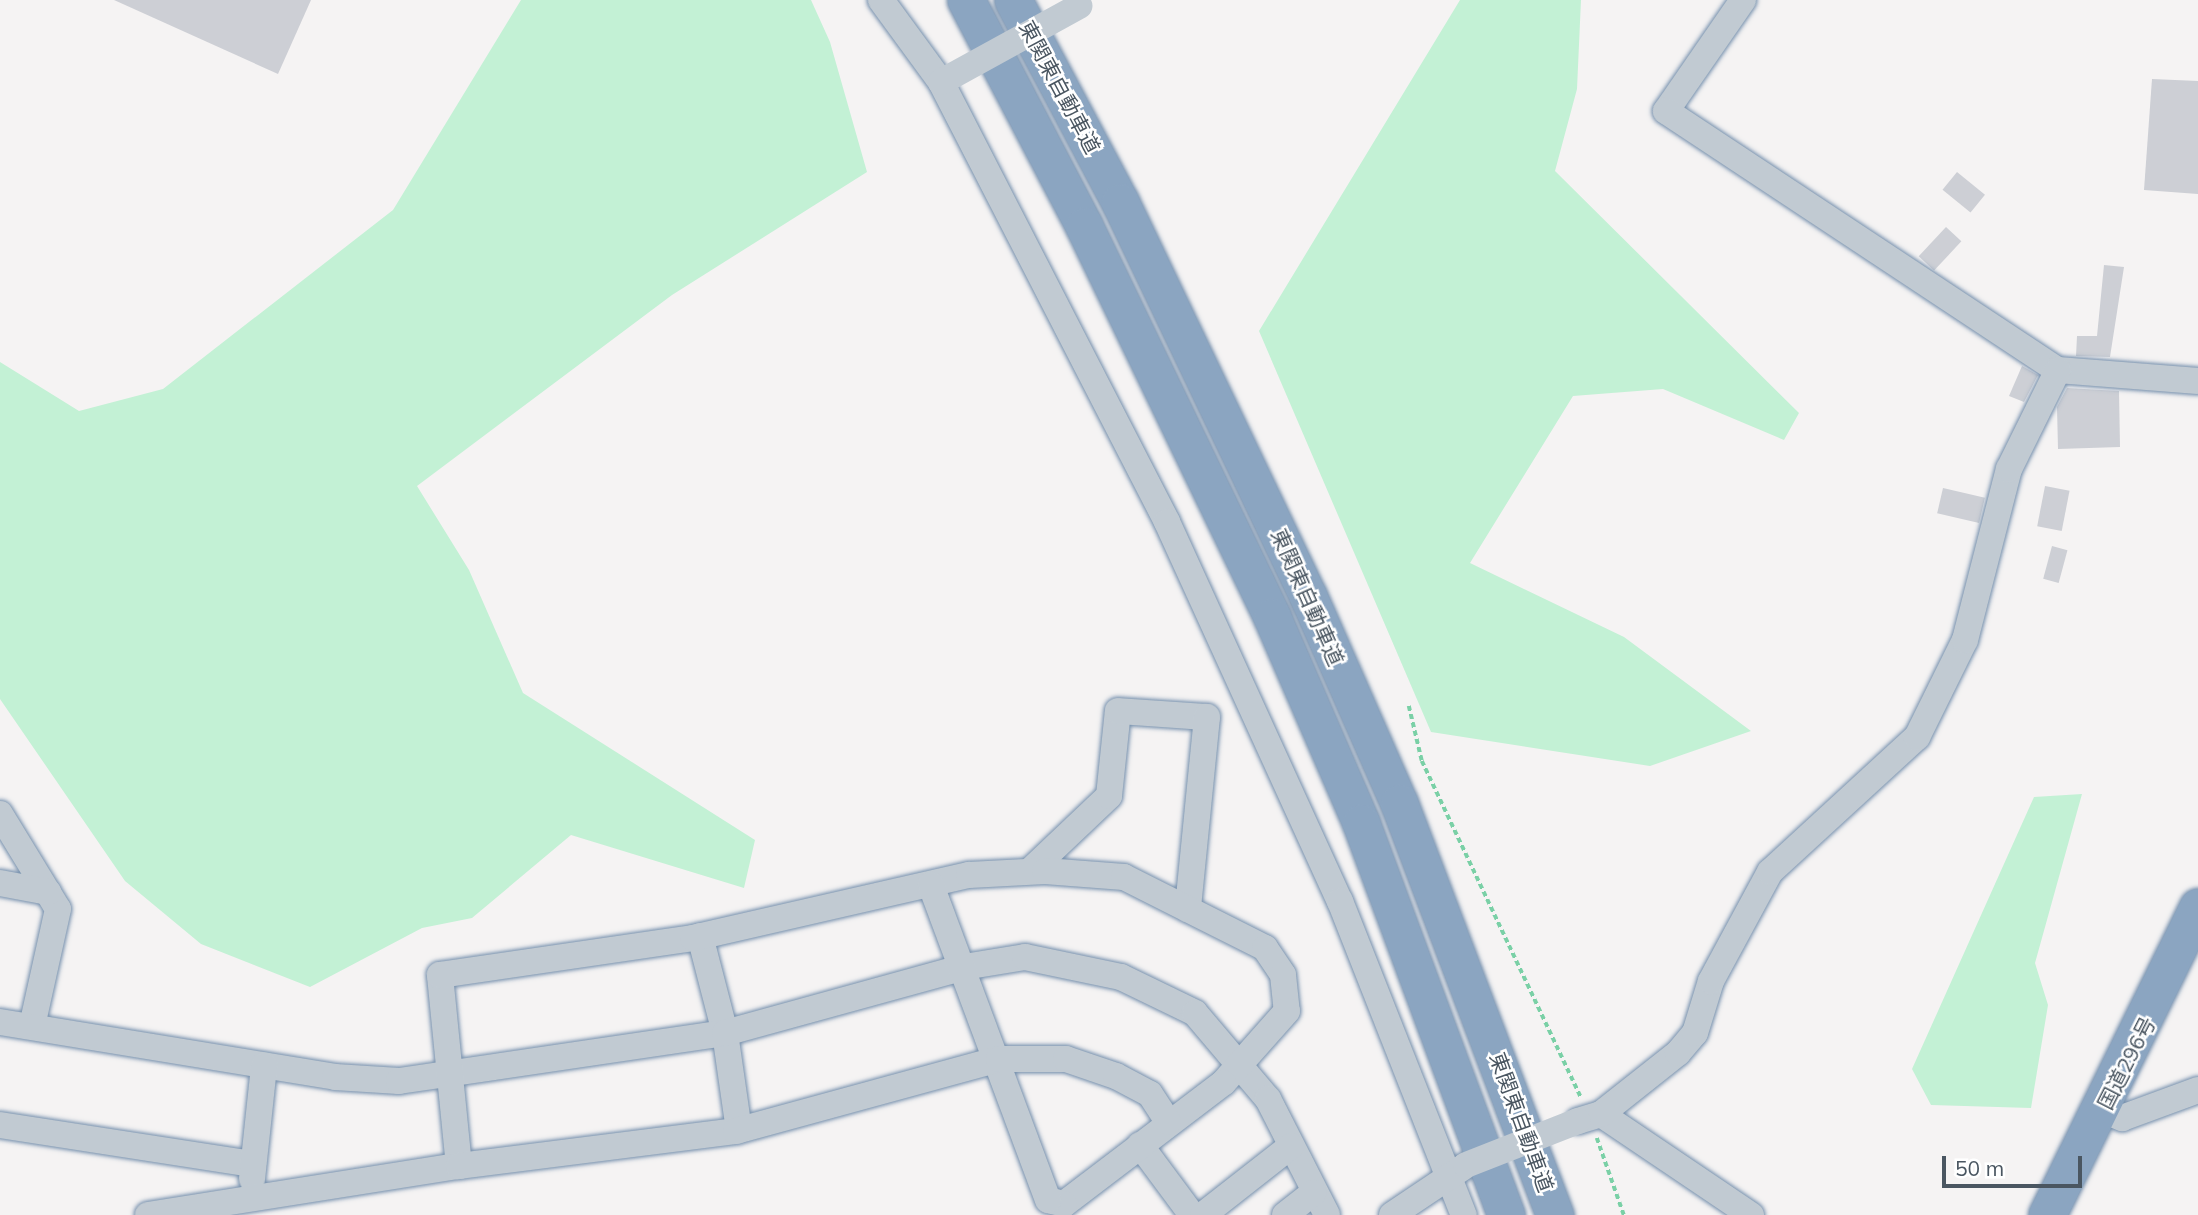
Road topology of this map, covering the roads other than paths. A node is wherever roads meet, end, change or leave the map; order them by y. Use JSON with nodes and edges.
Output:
{"nodes":[{"id":1,"x":881,"y":0,"type":"edge"},
{"id":2,"x":943,"y":0,"type":"edge"},
{"id":3,"x":966,"y":0,"type":"edge"},
{"id":4,"x":1013,"y":0,"type":"edge"},
{"id":5,"x":1743,"y":0,"type":"edge"},
{"id":6,"x":1085,"y":2,"type":"edge"},
{"id":7,"x":941,"y":82,"type":"junction"},
{"id":8,"x":1084,"y":226,"type":"junction"},
{"id":9,"x":2058,"y":370,"type":"junction"},
{"id":10,"x":2198,"y":381,"type":"edge"},
{"id":11,"x":0,"y":814,"type":"edge"},
{"id":12,"x":1030,"y":871,"type":"junction"},
{"id":13,"x":0,"y":883,"type":"edge"},
{"id":14,"x":931,"y":884,"type":"junction"},
{"id":15,"x":48,"y":892,"type":"junction"},
{"id":16,"x":2198,"y":907,"type":"edge"},
{"id":17,"x":1188,"y":909,"type":"junction"},
{"id":18,"x":700,"y":936,"type":"junction"},
{"id":19,"x":964,"y":967,"type":"junction"},
{"id":20,"x":0,"y":1022,"type":"edge"},
{"id":21,"x":32,"y":1027,"type":"junction"},
{"id":22,"x":725,"y":1033,"type":"junction"},
{"id":23,"x":999,"y":1059,"type":"junction"},
{"id":24,"x":264,"y":1066,"type":"junction"},
{"id":25,"x":1242,"y":1066,"type":"junction"},
{"id":26,"x":450,"y":1076,"type":"junction"},
{"id":27,"x":2198,"y":1090,"type":"edge"},
{"id":28,"x":2102,"y":1110,"type":"junction"},
{"id":29,"x":1589,"y":1117,"type":"junction"},
{"id":30,"x":1168,"y":1122,"type":"junction"},
{"id":31,"x":0,"y":1125,"type":"edge"},
{"id":32,"x":739,"y":1130,"type":"junction"},
{"id":33,"x":1140,"y":1145,"type":"junction"},
{"id":34,"x":1291,"y":1146,"type":"junction"},
{"id":35,"x":253,"y":1164,"type":"junction"},
{"id":36,"x":459,"y":1166,"type":"junction"},
{"id":37,"x":1459,"y":1170,"type":"junction"},
{"id":38,"x":1313,"y":1193,"type":"junction"},
{"id":39,"x":250,"y":1198,"type":"junction"},
{"id":40,"x":148,"y":1215,"type":"edge"},
{"id":41,"x":1192,"y":1215,"type":"edge"},
{"id":42,"x":1203,"y":1215,"type":"edge"},
{"id":43,"x":1285,"y":1215,"type":"edge"},
{"id":44,"x":1328,"y":1215,"type":"edge"},
{"id":45,"x":1392,"y":1215,"type":"edge"},
{"id":46,"x":1464,"y":1215,"type":"edge"},
{"id":47,"x":1506,"y":1215,"type":"edge"},
{"id":48,"x":1555,"y":1215,"type":"edge"},
{"id":49,"x":1751,"y":1215,"type":"edge"},
{"id":50,"x":2047,"y":1215,"type":"edge"}],
"edges":[{"from":1,"to":7,"type":"street"},
{"from":2,"to":8,"type":"highway"},
{"from":3,"to":8,"type":"highway","name":"東関東自動車道"},
{"from":4,"to":48,"type":"highway","name":"東関東自動車道"},
{"from":5,"to":9,"type":"street"},
{"from":6,"to":7,"type":"street","bridge":true},
{"from":7,"to":37,"type":"street"},
{"from":8,"to":47,"type":"highway","name":"東関東自動車道"},
{"from":9,"to":10,"type":"street"},
{"from":9,"to":29,"type":"street"},
{"from":11,"to":15,"type":"street"},
{"from":12,"to":14,"type":"street"},
{"from":12,"to":17,"type":"street"},
{"from":12,"to":17,"type":"street"},
{"from":13,"to":15,"type":"street"},
{"from":14,"to":18,"type":"street"},
{"from":14,"to":19,"type":"street"},
{"from":15,"to":21,"type":"street"},
{"from":16,"to":28,"type":"highway","name":"国道296号"},
{"from":17,"to":25,"type":"street"},
{"from":18,"to":22,"type":"street"},
{"from":18,"to":26,"type":"street"},
{"from":19,"to":22,"type":"street"},
{"from":19,"to":23,"type":"street"},
{"from":19,"to":25,"type":"street"},
{"from":20,"to":21,"type":"street"},
{"from":21,"to":24,"type":"street"},
{"from":22,"to":26,"type":"street"},
{"from":22,"to":32,"type":"street"},
{"from":23,"to":30,"type":"street"},
{"from":23,"to":32,"type":"street"},
{"from":23,"to":33,"type":"street"},
{"from":24,"to":26,"type":"street"},
{"from":24,"to":35,"type":"street"},
{"from":25,"to":30,"type":"street"},
{"from":25,"to":34,"type":"street"},
{"from":26,"to":36,"type":"street"},
{"from":27,"to":28,"type":"street"},
{"from":28,"to":50,"type":"highway","name":"国道296号"},
{"from":29,"to":37,"type":"street","bridge":true},
{"from":29,"to":49,"type":"street"},
{"from":30,"to":33,"type":"street"},
{"from":31,"to":35,"type":"street"},
{"from":32,"to":36,"type":"street"},
{"from":33,"to":41,"type":"street"},
{"from":34,"to":38,"type":"street"},
{"from":34,"to":42,"type":"street"},
{"from":35,"to":39,"type":"street"},
{"from":36,"to":39,"type":"street"},
{"from":37,"to":45,"type":"street"},
{"from":37,"to":46,"type":"street"},
{"from":38,"to":43,"type":"street"},
{"from":38,"to":44,"type":"street"},
{"from":39,"to":40,"type":"street"}]}
